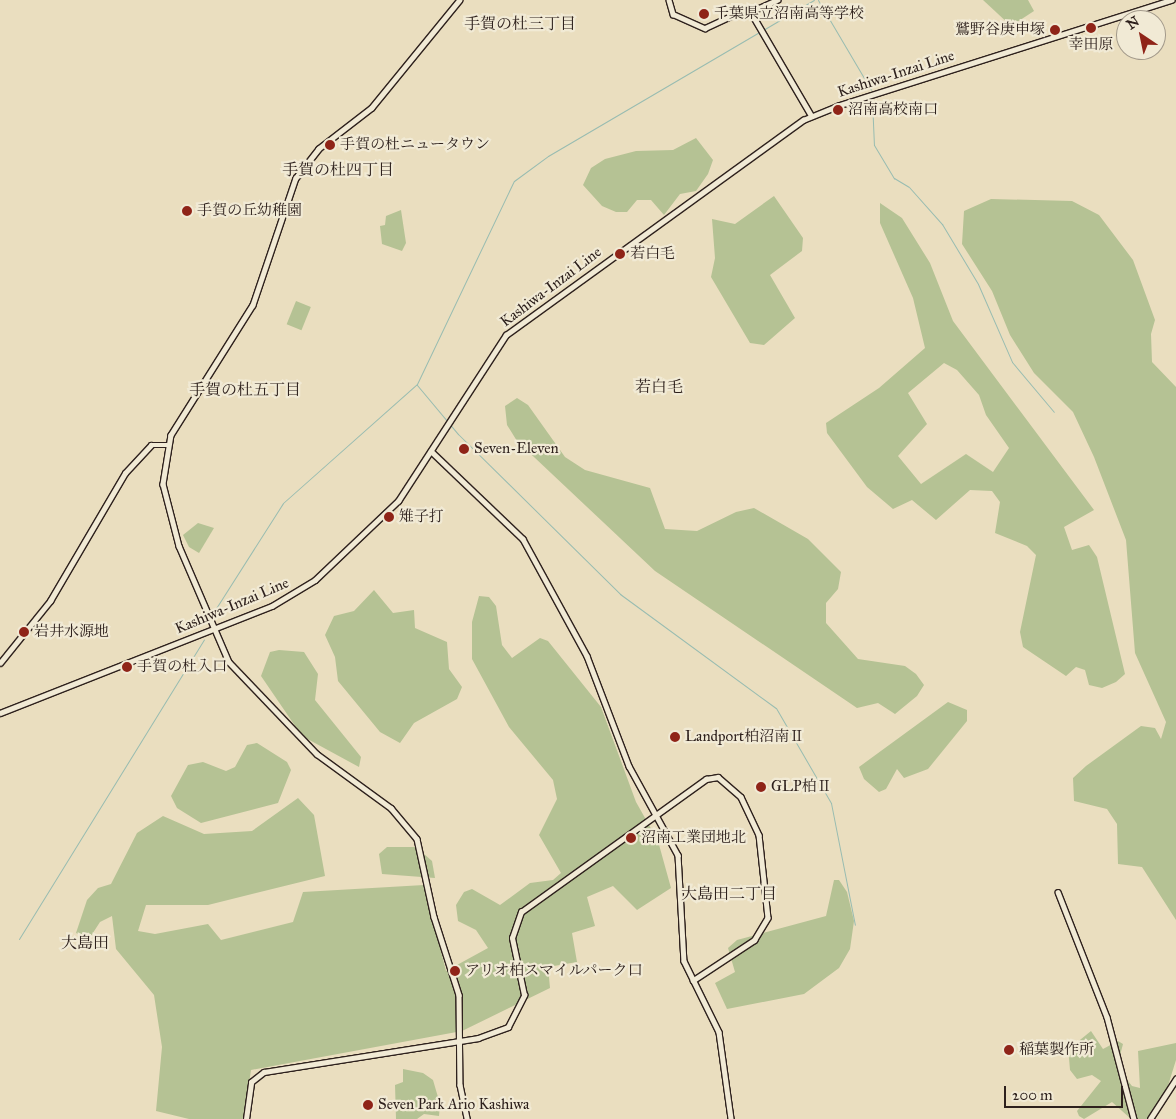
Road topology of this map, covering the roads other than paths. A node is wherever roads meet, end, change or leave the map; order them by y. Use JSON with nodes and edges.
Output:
{"nodes":[{"id":1,"x":460,"y":0,"type":"edge"},
{"id":2,"x":670,"y":0,"type":"edge"},
{"id":3,"x":776,"y":0,"type":"edge"},
{"id":4,"x":1172,"y":0,"type":"edge"},
{"id":5,"x":750,"y":12,"type":"junction"},
{"id":6,"x":811,"y":115,"type":"junction"},
{"id":7,"x":167,"y":445,"type":"junction"},
{"id":8,"x":431,"y":451,"type":"junction"},
{"id":9,"x":211,"y":629,"type":"junction"},
{"id":10,"x":0,"y":663,"type":"edge"},
{"id":11,"x":0,"y":713,"type":"edge"},
{"id":12,"x":655,"y":815,"type":"junction"},
{"id":13,"x":1058,"y":892,"type":"dead end"},
{"id":14,"x":693,"y":981,"type":"junction"},
{"id":15,"x":461,"y":1040,"type":"junction"},
{"id":16,"x":1176,"y":1079,"type":"edge"},
{"id":17,"x":246,"y":1119,"type":"edge"},
{"id":18,"x":467,"y":1119,"type":"edge"},
{"id":19,"x":731,"y":1119,"type":"edge"},
{"id":20,"x":1134,"y":1119,"type":"edge"},
{"id":21,"x":1150,"y":1119,"type":"edge"}],
"edges":[{"from":1,"to":7,"type":"street"},
{"from":2,"to":5,"type":"street"},
{"from":3,"to":5,"type":"street"},
{"from":4,"to":6,"type":"street","name":"Kashiwa-Inzai Line"},
{"from":5,"to":6,"type":"street"},
{"from":6,"to":8,"type":"street","name":"Kashiwa-Inzai Line"},
{"from":7,"to":9,"type":"street"},
{"from":7,"to":10,"type":"street"},
{"from":8,"to":9,"type":"street","name":"Kashiwa-Inzai Line"},
{"from":8,"to":12,"type":"street"},
{"from":9,"to":11,"type":"street","name":"Kashiwa-Inzai Line"},
{"from":9,"to":15,"type":"street"},
{"from":12,"to":14,"type":"street"},
{"from":12,"to":14,"type":"street"},
{"from":12,"to":15,"type":"street"},
{"from":13,"to":20,"type":"street"},
{"from":14,"to":19,"type":"street"},
{"from":15,"to":17,"type":"street"},
{"from":15,"to":18,"type":"street"},
{"from":16,"to":21,"type":"street"}]}
